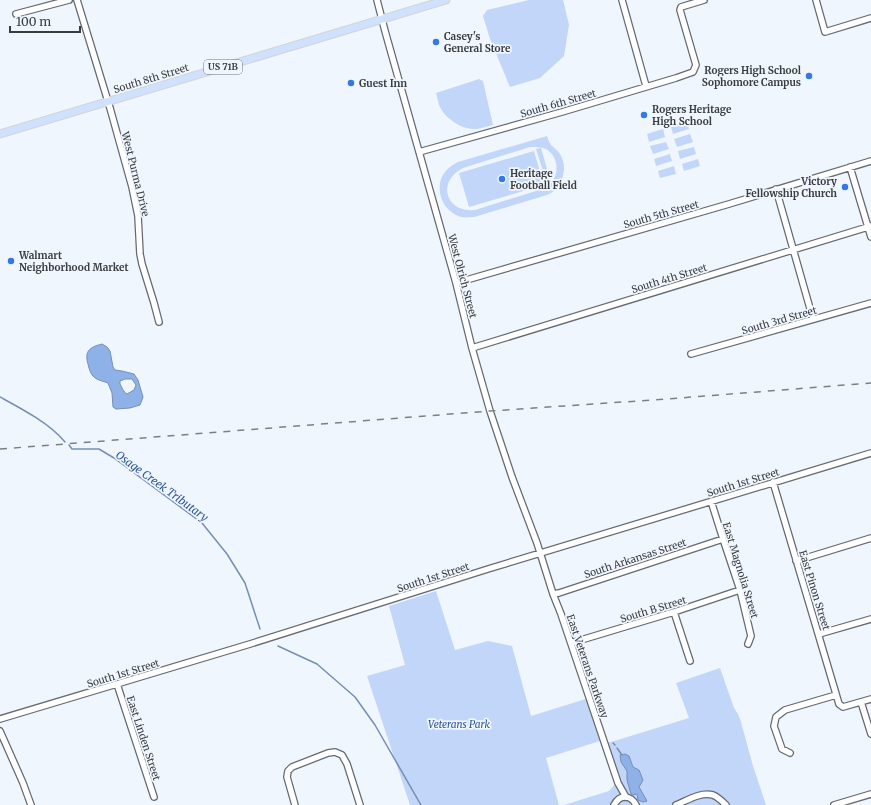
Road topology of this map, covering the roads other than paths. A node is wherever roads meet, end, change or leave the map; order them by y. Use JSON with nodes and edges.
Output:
{"nodes":[{"id":1,"x":69,"y":0,"type":"edge"},
{"id":2,"x":77,"y":0,"type":"edge"},
{"id":3,"x":378,"y":0,"type":"edge"},
{"id":4,"x":446,"y":0,"type":"edge"},
{"id":5,"x":622,"y":0,"type":"edge"},
{"id":6,"x":704,"y":0,"type":"edge"},
{"id":7,"x":816,"y":0,"type":"edge"},
{"id":8,"x":16,"y":14,"type":"dead end"},
{"id":9,"x":871,"y":18,"type":"edge"},
{"id":10,"x":383,"y":19,"type":"junction"},
{"id":11,"x":646,"y":86,"type":"junction"},
{"id":12,"x":108,"y":102,"type":"junction"},
{"id":13,"x":0,"y":134,"type":"edge"},
{"id":14,"x":419,"y":152,"type":"junction"},
{"id":15,"x":871,"y":161,"type":"edge"},
{"id":16,"x":850,"y":167,"type":"junction"},
{"id":17,"x":776,"y":189,"type":"junction"},
{"id":18,"x":870,"y":227,"type":"edge"},
{"id":19,"x":871,"y":237,"type":"edge"},
{"id":20,"x":794,"y":250,"type":"junction"},
{"id":21,"x":456,"y":284,"type":"junction"},
{"id":22,"x":871,"y":303,"type":"edge"},
{"id":23,"x":813,"y":319,"type":"junction"},
{"id":24,"x":159,"y":322,"type":"dead end"},
{"id":25,"x":472,"y":348,"type":"junction"},
{"id":26,"x":691,"y":354,"type":"dead end"},
{"id":27,"x":871,"y":452,"type":"edge"},
{"id":28,"x":773,"y":482,"type":"junction"},
{"id":29,"x":711,"y":501,"type":"junction"},
{"id":30,"x":871,"y":538,"type":"edge"},
{"id":31,"x":723,"y":539,"type":"junction"},
{"id":32,"x":540,"y":554,"type":"junction"},
{"id":33,"x":796,"y":561,"type":"junction"},
{"id":34,"x":740,"y":590,"type":"junction"},
{"id":35,"x":553,"y":594,"type":"junction"},
{"id":36,"x":674,"y":612,"type":"junction"},
{"id":37,"x":871,"y":619,"type":"edge"},
{"id":38,"x":819,"y":634,"type":"junction"},
{"id":39,"x":571,"y":643,"type":"junction"},
{"id":40,"x":748,"y":644,"type":"dead end"},
{"id":41,"x":690,"y":661,"type":"dead end"},
{"id":42,"x":117,"y":684,"type":"junction"},
{"id":43,"x":836,"y":695,"type":"junction"},
{"id":44,"x":871,"y":699,"type":"edge"},
{"id":45,"x":861,"y":702,"type":"junction"},
{"id":46,"x":0,"y":719,"type":"edge"},
{"id":47,"x":0,"y":731,"type":"edge"},
{"id":48,"x":871,"y":734,"type":"edge"},
{"id":49,"x":790,"y":753,"type":"dead end"},
{"id":50,"x":618,"y":783,"type":"junction"},
{"id":51,"x":871,"y":794,"type":"edge"},
{"id":52,"x":154,"y":797,"type":"dead end"},
{"id":53,"x":626,"y":797,"type":"junction"},
{"id":54,"x":615,"y":803,"type":"edge"},
{"id":55,"x":31,"y":805,"type":"edge"},
{"id":56,"x":296,"y":805,"type":"edge"},
{"id":57,"x":360,"y":805,"type":"edge"},
{"id":58,"x":636,"y":805,"type":"edge"},
{"id":59,"x":676,"y":805,"type":"edge"},
{"id":60,"x":726,"y":805,"type":"edge"},
{"id":61,"x":834,"y":805,"type":"edge"}],
"edges":[{"from":1,"to":8,"type":"street"},
{"from":2,"to":12,"type":"street","name":"West Purma Drive"},
{"from":3,"to":10,"type":"street","name":"West Olrich Street"},
{"from":4,"to":10,"type":"main road","name":"South 8th Street","number":"US 71B"},
{"from":5,"to":11,"type":"street"},
{"from":6,"to":11,"type":"street","name":"South 6th Street"},
{"from":7,"to":9,"type":"street"},
{"from":10,"to":12,"type":"main road","name":"South 8th Street","number":"US 71B"},
{"from":10,"to":14,"type":"street","name":"West Olrich Street"},
{"from":11,"to":14,"type":"street","name":"South 6th Street"},
{"from":12,"to":13,"type":"main road","name":"South 8th Street","number":"US 71B"},
{"from":12,"to":24,"type":"street","name":"West Purma Drive"},
{"from":14,"to":21,"type":"street","name":"West Olrich Street"},
{"from":15,"to":16,"type":"street","name":"South 5th Street"},
{"from":16,"to":17,"type":"street","name":"South 5th Street"},
{"from":16,"to":18,"type":"street"},
{"from":17,"to":20,"type":"street"},
{"from":17,"to":21,"type":"street","name":"South 5th Street"},
{"from":18,"to":19,"type":"street"},
{"from":18,"to":20,"type":"street","name":"South 4th Street"},
{"from":20,"to":23,"type":"street"},
{"from":20,"to":25,"type":"street","name":"South 4th Street"},
{"from":21,"to":25,"type":"street","name":"West Olrich Street"},
{"from":22,"to":23,"type":"street","name":"South 3rd Street"},
{"from":23,"to":26,"type":"street","name":"South 3rd Street"},
{"from":25,"to":32,"type":"street","name":"West Olrich Street"},
{"from":27,"to":28,"type":"street","name":"South 1st Street"},
{"from":28,"to":29,"type":"street","name":"South 1st Street"},
{"from":28,"to":33,"type":"street","name":"East Pinon Street"},
{"from":29,"to":31,"type":"street","name":"East Magnolia Street"},
{"from":29,"to":32,"type":"street","name":"South 1st Street"},
{"from":30,"to":33,"type":"street"},
{"from":31,"to":34,"type":"street","name":"East Magnolia Street"},
{"from":31,"to":35,"type":"street","name":"South Arkansas Street"},
{"from":32,"to":35,"type":"street","name":"East Veterans Parkway"},
{"from":32,"to":42,"type":"street","name":"South 1st Street"},
{"from":33,"to":38,"type":"street","name":"East Pinon Street"},
{"from":34,"to":36,"type":"street","name":"South B Street"},
{"from":34,"to":40,"type":"street","name":"East Magnolia Street"},
{"from":35,"to":39,"type":"street","name":"East Veterans Parkway"},
{"from":36,"to":39,"type":"street","name":"South B Street"},
{"from":36,"to":41,"type":"street"},
{"from":37,"to":38,"type":"street"},
{"from":38,"to":43,"type":"street","name":"East Pinon Street"},
{"from":39,"to":50,"type":"street","name":"East Veterans Parkway"},
{"from":42,"to":46,"type":"street","name":"South 1st Street"},
{"from":42,"to":52,"type":"street","name":"East Linden Street"},
{"from":43,"to":45,"type":"street","name":"East Pinon Street"},
{"from":43,"to":49,"type":"street"},
{"from":44,"to":45,"type":"street"},
{"from":45,"to":48,"type":"street"},
{"from":47,"to":55,"type":"street"},
{"from":50,"to":53,"type":"street","name":"East Veterans Parkway"},
{"from":50,"to":54,"type":"street","name":"East Veterans Parkway"},
{"from":51,"to":61,"type":"street"},
{"from":53,"to":54,"type":"street","name":"East Veterans Parkway"},
{"from":53,"to":58,"type":"street","name":"East Veterans Parkway"},
{"from":56,"to":57,"type":"street"},
{"from":59,"to":60,"type":"street"}]}
